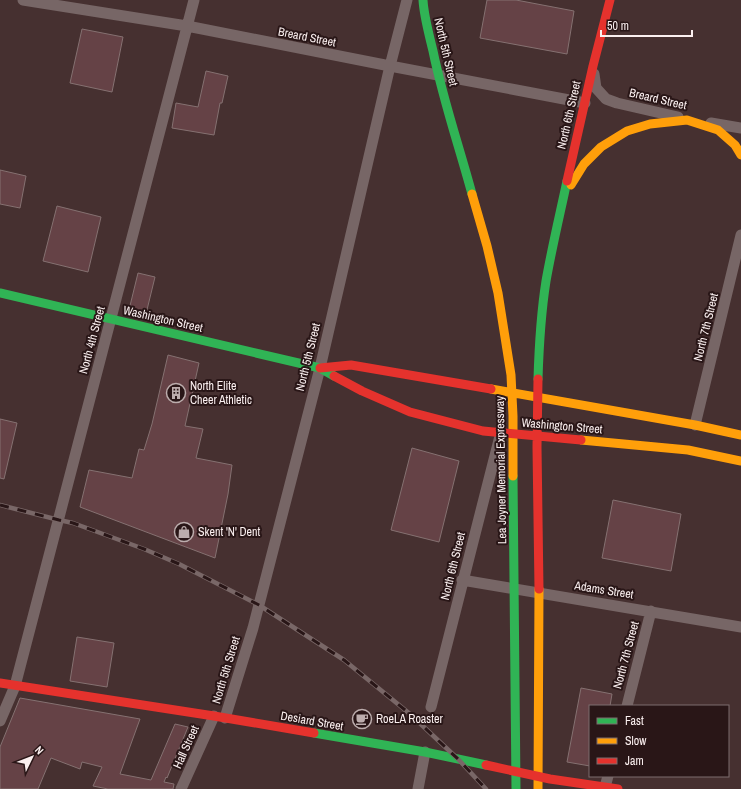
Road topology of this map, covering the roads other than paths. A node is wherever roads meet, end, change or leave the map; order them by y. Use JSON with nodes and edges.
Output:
{"nodes":[{"id":1,"x":23,"y":0,"type":"edge"},
{"id":2,"x":194,"y":0,"type":"edge"},
{"id":3,"x":407,"y":0,"type":"edge"},
{"id":4,"x":423,"y":0,"type":"edge"},
{"id":5,"x":610,"y":0,"type":"edge"},
{"id":6,"x":187,"y":26,"type":"junction"},
{"id":7,"x":390,"y":66,"type":"junction"},
{"id":8,"x":593,"y":66,"type":"junction"},
{"id":9,"x":438,"y":75,"type":"junction"},
{"id":10,"x":585,"y":103,"type":"junction"},
{"id":11,"x":687,"y":120,"type":"junction"},
{"id":12,"x":741,"y":128,"type":"edge"},
{"id":13,"x":741,"y":155,"type":"edge"},
{"id":14,"x":462,"y":156,"type":"joint"},
{"id":15,"x":564,"y":197,"type":"junction"},
{"id":16,"x":741,"y":235,"type":"edge"},
{"id":17,"x":0,"y":293,"type":"edge"},
{"id":18,"x":111,"y":319,"type":"junction"},
{"id":19,"x":320,"y":368,"type":"junction"},
{"id":20,"x":695,"y":425,"type":"junction"},
{"id":21,"x":501,"y":432,"type":"junction"},
{"id":22,"x":741,"y":435,"type":"edge"},
{"id":23,"x":741,"y":461,"type":"edge"},
{"id":24,"x":462,"y":580,"type":"junction"},
{"id":25,"x":651,"y":611,"type":"junction"},
{"id":26,"x":741,"y":627,"type":"edge"},
{"id":27,"x":0,"y":683,"type":"edge"},
{"id":28,"x":15,"y":686,"type":"junction"},
{"id":29,"x":626,"y":705,"type":"edge"},
{"id":30,"x":431,"y":707,"type":"dead end"},
{"id":31,"x":220,"y":717,"type":"junction"},
{"id":32,"x":0,"y":721,"type":"edge"},
{"id":33,"x":425,"y":752,"type":"junction"},
{"id":34,"x":608,"y":777,"type":"edge"},
{"id":35,"x":605,"y":787,"type":"junction"},
{"id":36,"x":182,"y":789,"type":"edge"},
{"id":37,"x":418,"y":789,"type":"edge"},
{"id":38,"x":516,"y":789,"type":"edge"},
{"id":39,"x":538,"y":789,"type":"edge"},
{"id":40,"x":618,"y":789,"type":"edge"}],
"edges":[{"from":1,"to":6,"type":"street","name":"Breard Street"},
{"from":2,"to":6,"type":"street","name":"North 4th Street"},
{"from":3,"to":7,"type":"street","name":"North 5th Street"},
{"from":4,"to":9,"type":"main road","name":"North 5th Street"},
{"from":5,"to":8,"type":"main road","name":"North 6th Street"},
{"from":6,"to":7,"type":"street","name":"Breard Street"},
{"from":6,"to":18,"type":"street","name":"North 4th Street"},
{"from":7,"to":9,"type":"street","name":"Breard Street"},
{"from":7,"to":19,"type":"street","name":"North 5th Street"},
{"from":8,"to":10,"type":"main road","name":"North 6th Street"},
{"from":8,"to":11,"type":"street","name":"Breard Street"},
{"from":9,"to":10,"type":"street","name":"Breard Street"},
{"from":9,"to":14,"type":"main road","name":"North 5th Street"},
{"from":10,"to":15,"type":"main road","name":"North 6th Street"},
{"from":11,"to":12,"type":"street","name":"Breard Street"},
{"from":11,"to":13,"type":"main road"},
{"from":11,"to":15,"type":"main road"},
{"from":14,"to":38,"type":"main road","name":"Lea Joyner Memorial Expressway"},
{"from":15,"to":39,"type":"main road","name":"North 6th Street"},
{"from":16,"to":20,"type":"street","name":"North 7th Street"},
{"from":17,"to":18,"type":"main road","name":"Washington Street"},
{"from":18,"to":19,"type":"main road","name":"Washington Street"},
{"from":18,"to":28,"type":"street","name":"North 4th Street"},
{"from":19,"to":20,"type":"main road","name":"Washington Street"},
{"from":19,"to":21,"type":"main road","name":"Washington Street"},
{"from":19,"to":31,"type":"street","name":"North 5th Street"},
{"from":20,"to":22,"type":"main road","name":"Washington Street"},
{"from":21,"to":23,"type":"main road","name":"Washington Street"},
{"from":21,"to":24,"type":"street","name":"North 6th Street"},
{"from":24,"to":25,"type":"street","name":"Adams Street"},
{"from":24,"to":30,"type":"street","name":"North 6th Street"},
{"from":25,"to":26,"type":"street","name":"Adams Street"},
{"from":25,"to":29,"type":"street","name":"North 7th Street"},
{"from":27,"to":28,"type":"main road","name":"Desiard Street"},
{"from":28,"to":31,"type":"main road","name":"Desiard Street"},
{"from":28,"to":32,"type":"street","name":"North 4th Street"},
{"from":31,"to":33,"type":"main road","name":"Desiard Street"},
{"from":31,"to":36,"type":"street","name":"Hall Street"},
{"from":33,"to":35,"type":"main road","name":"Desiard Street"},
{"from":33,"to":37,"type":"street"},
{"from":34,"to":35,"type":"street"},
{"from":35,"to":40,"type":"main road","name":"Desiard Street"}]}
